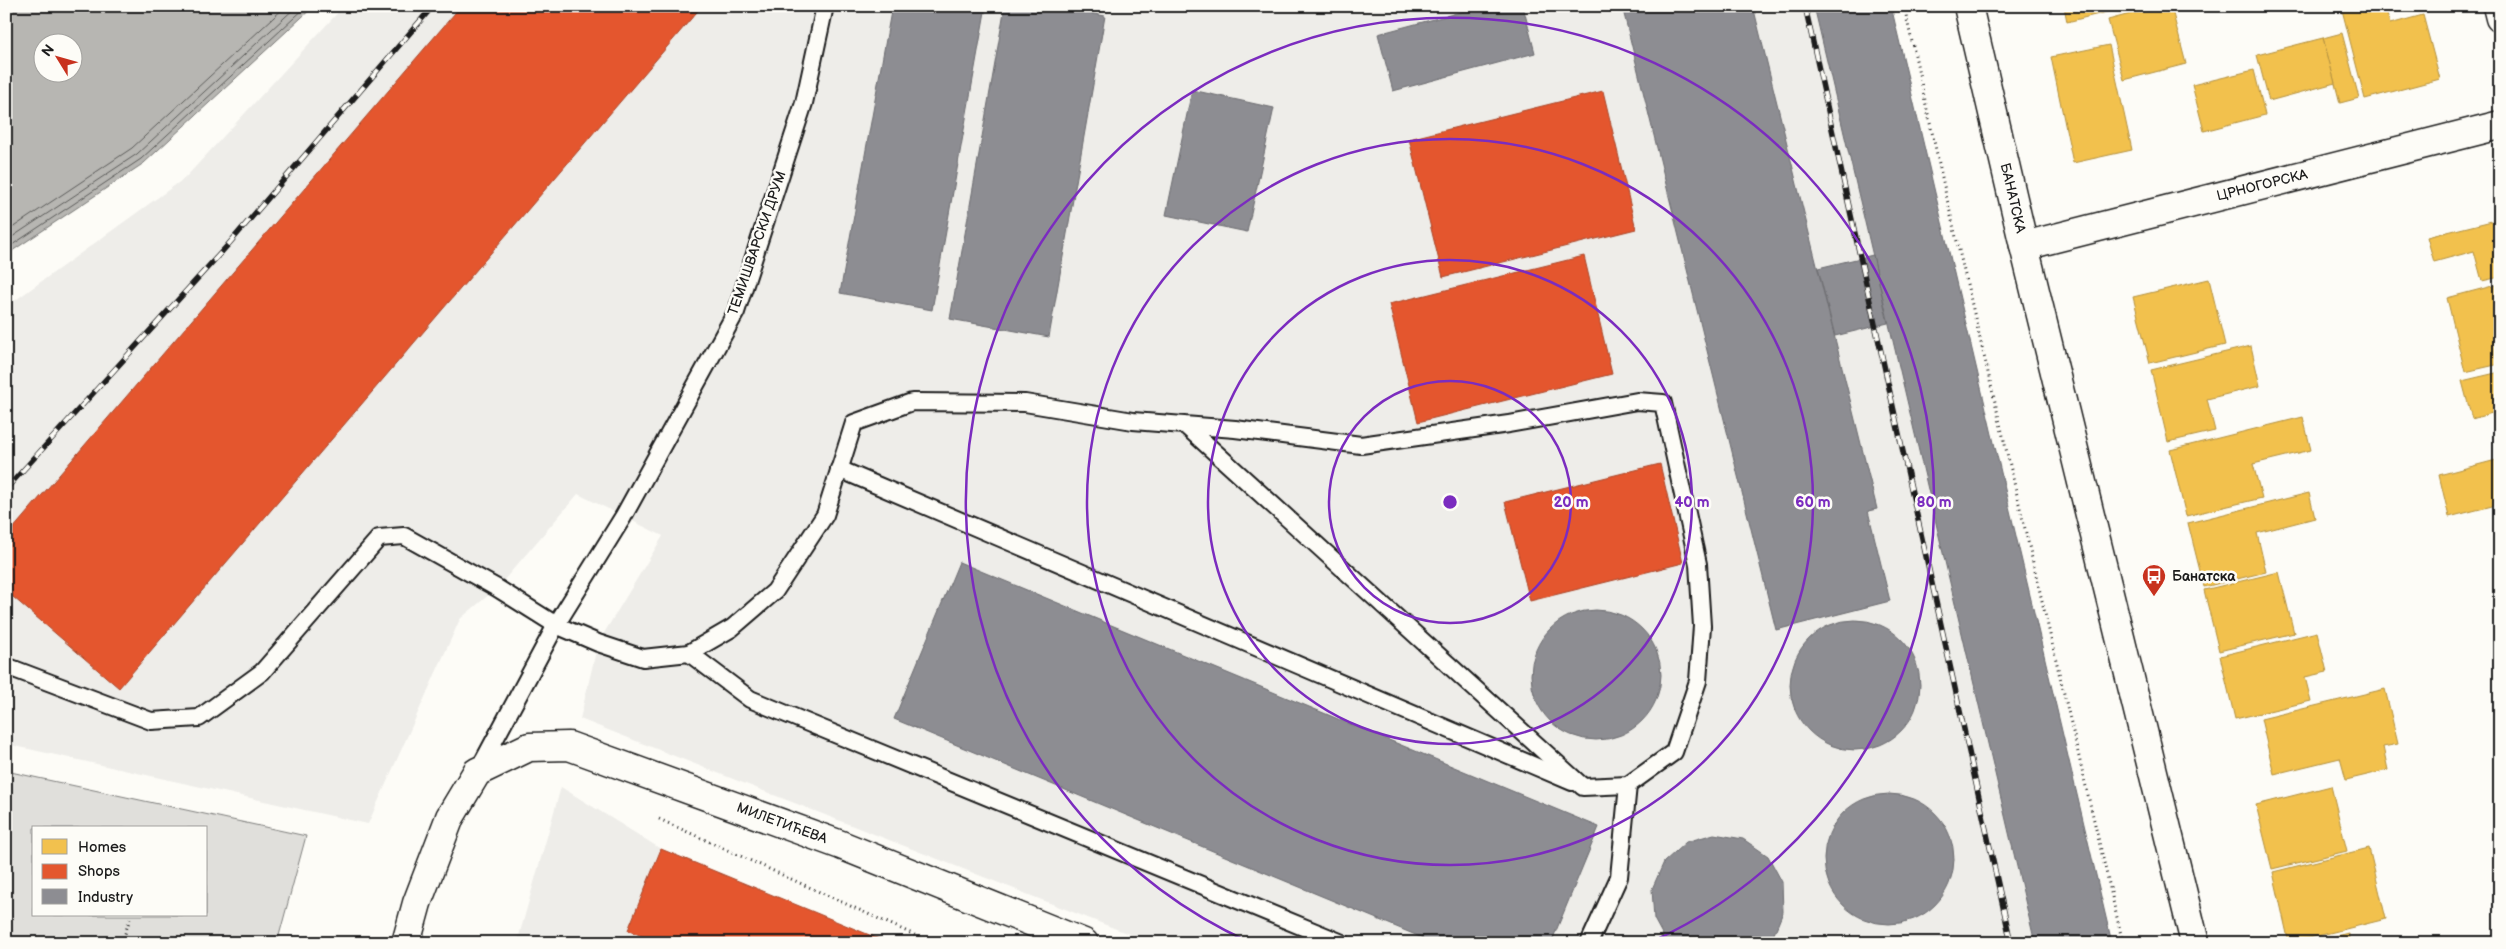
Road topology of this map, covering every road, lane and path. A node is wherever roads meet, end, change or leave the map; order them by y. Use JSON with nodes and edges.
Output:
{"nodes":[{"id":1,"x":825,"y":6,"type":"edge"},
{"id":2,"x":1904,"y":6,"type":"edge"},
{"id":3,"x":1968,"y":6,"type":"edge"},
{"id":4,"x":2497,"y":6,"type":"edge"},
{"id":5,"x":2500,"y":18,"type":"edge"},
{"id":6,"x":2500,"y":125,"type":"edge"},
{"id":7,"x":2024,"y":246,"type":"junction"},
{"id":8,"x":1185,"y":425,"type":"junction"},
{"id":9,"x":839,"y":469,"type":"junction"},
{"id":10,"x":556,"y":625,"type":"junction"},
{"id":11,"x":689,"y":653,"type":"junction"},
{"id":12,"x":6,"y":666,"type":"edge"},
{"id":13,"x":477,"y":772,"type":"junction"},
{"id":14,"x":1628,"y":785,"type":"junction"},
{"id":15,"x":1583,"y":787,"type":"junction"},
{"id":16,"x":650,"y":815,"type":"dead end"},
{"id":17,"x":131,"y":916,"type":"edge"},
{"id":18,"x":122,"y":943,"type":"edge"},
{"id":19,"x":406,"y":943,"type":"edge"},
{"id":20,"x":932,"y":943,"type":"edge"},
{"id":21,"x":1084,"y":943,"type":"edge"},
{"id":22,"x":1342,"y":943,"type":"edge"},
{"id":23,"x":1589,"y":943,"type":"edge"},
{"id":24,"x":2123,"y":943,"type":"edge"},
{"id":25,"x":2195,"y":943,"type":"edge"}],
"edges":[{"from":1,"to":10,"type":"lane","name":"ТЕМИШВАРСКИ ДРУМ"},
{"from":2,"to":24,"type":"path"},
{"from":3,"to":7,"type":"main road","name":"БАНАТСКА"},
{"from":4,"to":5,"type":"main road"},
{"from":6,"to":7,"type":"main road","name":"ЦРНОГОРСКА"},
{"from":7,"to":25,"type":"main road","name":"БАНАТСКА"},
{"from":8,"to":9,"type":"lane"},
{"from":8,"to":14,"type":"lane"},
{"from":8,"to":15,"type":"lane"},
{"from":9,"to":11,"type":"lane"},
{"from":9,"to":15,"type":"lane"},
{"from":10,"to":11,"type":"lane"},
{"from":10,"to":12,"type":"lane"},
{"from":10,"to":13,"type":"lane"},
{"from":11,"to":22,"type":"lane"},
{"from":13,"to":19,"type":"main road"},
{"from":13,"to":21,"type":"main road","name":"МИЛЕТИЋЕВА"},
{"from":14,"to":15,"type":"lane"},
{"from":14,"to":23,"type":"lane"},
{"from":16,"to":20,"type":"path"},
{"from":17,"to":18,"type":"path"}]}
